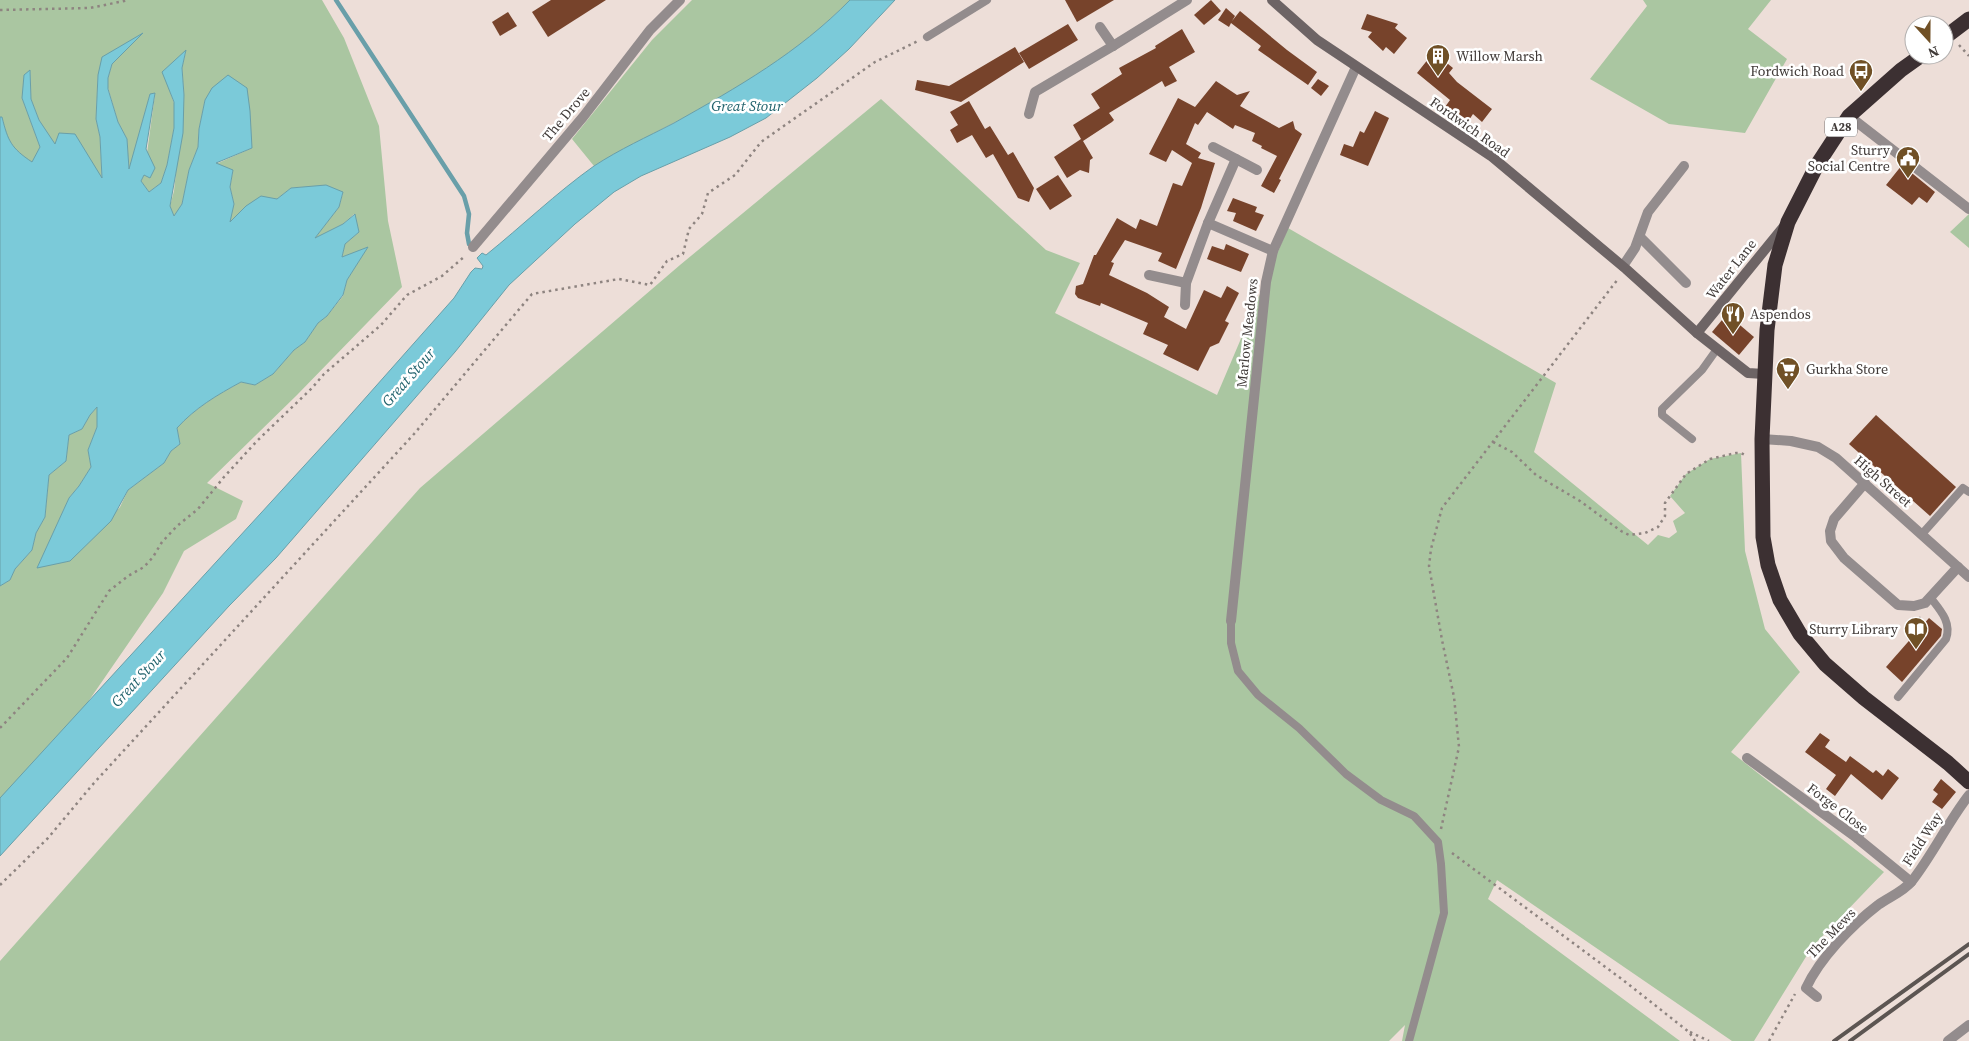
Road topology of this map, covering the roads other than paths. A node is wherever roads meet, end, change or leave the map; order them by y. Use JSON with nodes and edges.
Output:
{"nodes":[{"id":1,"x":680,"y":0,"type":"edge"},
{"id":2,"x":987,"y":0,"type":"edge"},
{"id":3,"x":1186,"y":0,"type":"edge"},
{"id":4,"x":1272,"y":0,"type":"edge"},
{"id":5,"x":1969,"y":19,"type":"edge"},
{"id":6,"x":1100,"y":27,"type":"dead end"},
{"id":7,"x":1954,"y":30,"type":"edge"},
{"id":8,"x":927,"y":37,"type":"road end"},
{"id":9,"x":1113,"y":46,"type":"junction"},
{"id":10,"x":1908,"y":65,"type":"edge"},
{"id":11,"x":1356,"y":67,"type":"junction"},
{"id":12,"x":1029,"y":114,"type":"dead end"},
{"id":13,"x":1849,"y":116,"type":"junction"},
{"id":14,"x":1213,"y":147,"type":"dead end"},
{"id":15,"x":1236,"y":159,"type":"junction"},
{"id":16,"x":1684,"y":166,"type":"dead end"},
{"id":17,"x":1257,"y":170,"type":"dead end"},
{"id":18,"x":1969,"y":209,"type":"edge"},
{"id":19,"x":1788,"y":222,"type":"junction"},
{"id":20,"x":1208,"y":223,"type":"junction"},
{"id":21,"x":1640,"y":237,"type":"junction"},
{"id":22,"x":473,"y":247,"type":"road end"},
{"id":23,"x":1273,"y":251,"type":"junction"},
{"id":24,"x":1625,"y":268,"type":"junction"},
{"id":25,"x":1149,"y":275,"type":"dead end"},
{"id":26,"x":1686,"y":283,"type":"dead end"},
{"id":27,"x":1186,"y":284,"type":"junction"},
{"id":28,"x":1185,"y":305,"type":"dead end"},
{"id":29,"x":1697,"y":333,"type":"junction"},
{"id":30,"x":1717,"y":349,"type":"junction"},
{"id":31,"x":1764,"y":374,"type":"junction"},
{"id":32,"x":1692,"y":439,"type":"dead end"},
{"id":33,"x":1762,"y":439,"type":"junction"},
{"id":34,"x":1865,"y":483,"type":"junction"},
{"id":35,"x":1969,"y":492,"type":"edge"},
{"id":36,"x":1922,"y":534,"type":"junction"},
{"id":37,"x":1958,"y":568,"type":"junction"},
{"id":38,"x":1969,"y":577,"type":"edge"},
{"id":39,"x":1930,"y":598,"type":"junction"},
{"id":40,"x":1231,"y":620,"type":"joint"},
{"id":41,"x":1898,"y":697,"type":"dead end"},
{"id":42,"x":1747,"y":758,"type":"dead end"},
{"id":43,"x":1969,"y":782,"type":"edge"},
{"id":44,"x":1969,"y":795,"type":"edge"},
{"id":45,"x":1862,"y":829,"type":"dead end"},
{"id":46,"x":1856,"y":838,"type":"junction"},
{"id":47,"x":1911,"y":882,"type":"junction"},
{"id":48,"x":1895,"y":895,"type":"joint"},
{"id":49,"x":1817,"y":997,"type":"dead end"},
{"id":50,"x":1969,"y":1025,"type":"edge"},
{"id":51,"x":1410,"y":1041,"type":"edge"},
{"id":52,"x":1948,"y":1041,"type":"edge"}],
"edges":[{"from":1,"to":22,"type":"street","name":"The Drove"},
{"from":2,"to":8,"type":"lane"},
{"from":3,"to":9,"type":"street"},
{"from":4,"to":11,"type":"street","name":"Fordwich Road"},
{"from":5,"to":7,"type":"highway"},
{"from":6,"to":9,"type":"street"},
{"from":9,"to":12,"type":"street"},
{"from":10,"to":13,"type":"highway","number":"A28"},
{"from":11,"to":23,"type":"street","name":"Marlow Meadows"},
{"from":11,"to":24,"type":"street","name":"Fordwich Road"},
{"from":13,"to":18,"type":"street"},
{"from":13,"to":19,"type":"highway","number":"A28"},
{"from":14,"to":15,"type":"street"},
{"from":15,"to":17,"type":"street"},
{"from":15,"to":20,"type":"street"},
{"from":16,"to":21,"type":"street"},
{"from":19,"to":29,"type":"street","name":"Water Lane"},
{"from":19,"to":31,"type":"highway","number":"A28"},
{"from":20,"to":23,"type":"street"},
{"from":20,"to":27,"type":"street"},
{"from":21,"to":24,"type":"street"},
{"from":21,"to":26,"type":"street"},
{"from":23,"to":40,"type":"street","name":"Marlow Meadows"},
{"from":24,"to":29,"type":"street","name":"Fordwich Road"},
{"from":25,"to":27,"type":"street"},
{"from":27,"to":28,"type":"street"},
{"from":29,"to":30,"type":"street","name":"Fordwich Road"},
{"from":30,"to":31,"type":"street","name":"Fordwich Road"},
{"from":30,"to":32,"type":"lane"},
{"from":31,"to":33,"type":"highway","number":"A28"},
{"from":33,"to":34,"type":"street","name":"High Street"},
{"from":33,"to":43,"type":"highway","number":"A28"},
{"from":34,"to":36,"type":"street","name":"High Street"},
{"from":34,"to":39,"type":"street"},
{"from":35,"to":36,"type":"lane"},
{"from":36,"to":37,"type":"street","name":"High Street"},
{"from":37,"to":38,"type":"street","name":"High Street"},
{"from":37,"to":39,"type":"street"},
{"from":39,"to":41,"type":"lane"},
{"from":40,"to":51,"type":"lane"},
{"from":42,"to":46,"type":"street","name":"Forge Close"},
{"from":44,"to":47,"type":"street","name":"Field Way"},
{"from":45,"to":46,"type":"street"},
{"from":46,"to":47,"type":"street","name":"Forge Close"},
{"from":47,"to":48,"type":"street","name":"Field Way"},
{"from":48,"to":49,"type":"street","name":"The Mews"},
{"from":50,"to":52,"type":"street"}]}
